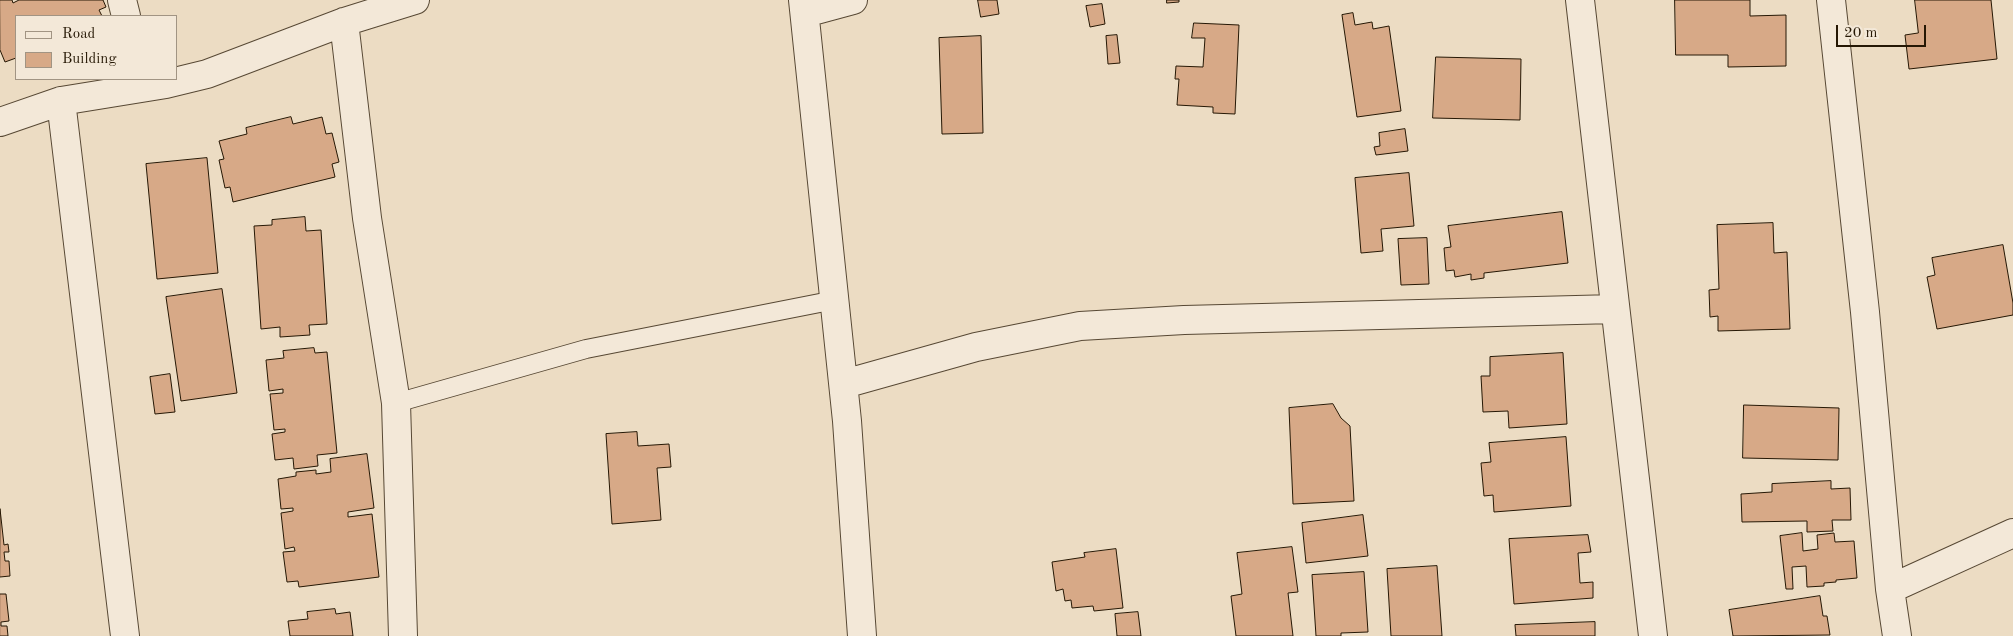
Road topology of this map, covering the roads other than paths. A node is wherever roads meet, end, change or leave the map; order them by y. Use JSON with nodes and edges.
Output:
{"nodes":[{"id":1,"x":122,"y":0,"type":"edge"},
{"id":2,"x":415,"y":0,"type":"edge"},
{"id":3,"x":853,"y":0,"type":"edge"},
{"id":4,"x":1580,"y":0,"type":"edge"},
{"id":5,"x":1831,"y":0,"type":"edge"},
{"id":6,"x":804,"y":6,"type":"edge"},
{"id":7,"x":126,"y":15,"type":"edge"},
{"id":8,"x":344,"y":22,"type":"junction"},
{"id":9,"x":143,"y":83,"type":"edge"},
{"id":10,"x":61,"y":101,"type":"junction"},
{"id":11,"x":0,"y":122,"type":"edge"},
{"id":12,"x":834,"y":300,"type":"junction"},
{"id":13,"x":1616,"y":309,"type":"junction"},
{"id":14,"x":844,"y":384,"type":"junction"},
{"id":15,"x":396,"y":403,"type":"junction"},
{"id":16,"x":2013,"y":533,"type":"edge"},
{"id":17,"x":1890,"y":589,"type":"junction"},
{"id":18,"x":125,"y":636,"type":"edge"},
{"id":19,"x":402,"y":636,"type":"edge"},
{"id":20,"x":862,"y":636,"type":"edge"},
{"id":21,"x":1653,"y":636,"type":"edge"},
{"id":22,"x":1897,"y":636,"type":"edge"}],
"edges":[{"from":1,"to":7,"type":"street"},
{"from":2,"to":8,"type":"street"},
{"from":3,"to":6,"type":"street"},
{"from":4,"to":13,"type":"street"},
{"from":5,"to":17,"type":"street"},
{"from":6,"to":12,"type":"street"},
{"from":8,"to":9,"type":"street"},
{"from":8,"to":15,"type":"street"},
{"from":9,"to":10,"type":"street"},
{"from":10,"to":11,"type":"street"},
{"from":10,"to":18,"type":"street"},
{"from":12,"to":14,"type":"street"},
{"from":12,"to":15,"type":"lane"},
{"from":13,"to":14,"type":"street"},
{"from":13,"to":21,"type":"street"},
{"from":14,"to":20,"type":"street"},
{"from":15,"to":19,"type":"street"},
{"from":16,"to":17,"type":"street"},
{"from":17,"to":22,"type":"street"}]}
